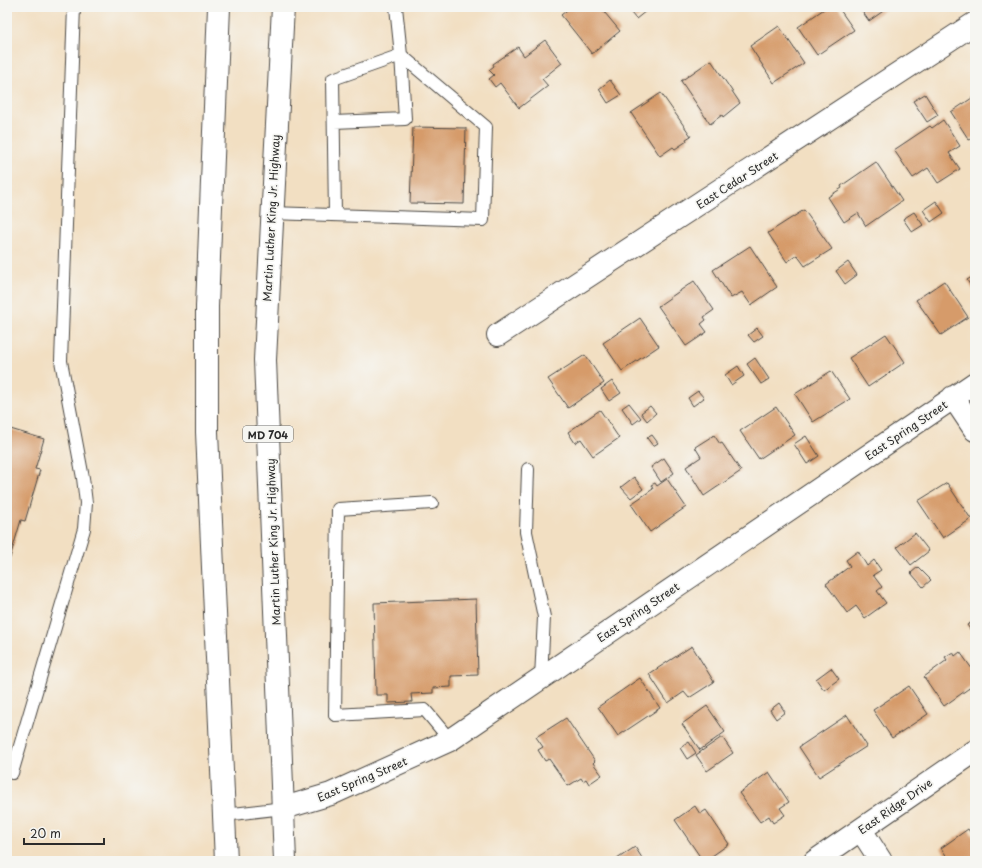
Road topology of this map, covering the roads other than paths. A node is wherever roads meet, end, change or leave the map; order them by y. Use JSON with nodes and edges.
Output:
{"nodes":[{"id":1,"x":74,"y":7,"type":"edge"},
{"id":2,"x":219,"y":7,"type":"edge"},
{"id":3,"x":283,"y":7,"type":"edge"},
{"id":4,"x":396,"y":7,"type":"edge"},
{"id":5,"x":975,"y":23,"type":"edge"},
{"id":6,"x":401,"y":55,"type":"junction"},
{"id":7,"x":334,"y":122,"type":"junction"},
{"id":8,"x":271,"y":213,"type":"junction"},
{"id":9,"x":335,"y":215,"type":"junction"},
{"id":10,"x":498,"y":335,"type":"dead end"},
{"id":11,"x":975,"y":383,"type":"edge"},
{"id":12,"x":953,"y":397,"type":"junction"},
{"id":13,"x":975,"y":430,"type":"edge"},
{"id":14,"x":528,"y":469,"type":"dead end"},
{"id":15,"x":432,"y":503,"type":"dead end"},
{"id":16,"x":541,"y":678,"type":"junction"},
{"id":17,"x":450,"y":740,"type":"junction"},
{"id":18,"x":975,"y":751,"type":"edge"},
{"id":19,"x":12,"y":773,"type":"dead end"},
{"id":20,"x":284,"y":808,"type":"junction"},
{"id":21,"x":224,"y":815,"type":"junction"},
{"id":22,"x":861,"y":830,"type":"junction"},
{"id":23,"x":226,"y":861,"type":"edge"},
{"id":24,"x":286,"y":861,"type":"edge"},
{"id":25,"x":815,"y":861,"type":"edge"},
{"id":26,"x":881,"y":861,"type":"edge"}],
"edges":[{"from":1,"to":19,"type":"lane"},
{"from":2,"to":21,"type":"main road"},
{"from":3,"to":8,"type":"main road","name":"Martin Luther King Jr. Highway","number":"MD 704"},
{"from":4,"to":6,"type":"lane"},
{"from":5,"to":10,"type":"main road","name":"East Cedar Street"},
{"from":6,"to":7,"type":"lane"},
{"from":6,"to":7,"type":"lane"},
{"from":6,"to":9,"type":"lane"},
{"from":7,"to":9,"type":"lane"},
{"from":8,"to":9,"type":"lane"},
{"from":8,"to":20,"type":"main road","name":"Martin Luther King Jr. Highway","number":"MD 704"},
{"from":11,"to":12,"type":"main road","name":"East Spring Street"},
{"from":12,"to":13,"type":"main road"},
{"from":12,"to":16,"type":"main road","name":"East Spring Street"},
{"from":14,"to":16,"type":"lane"},
{"from":15,"to":17,"type":"lane"},
{"from":16,"to":17,"type":"main road","name":"East Spring Street"},
{"from":17,"to":20,"type":"main road","name":"East Spring Street"},
{"from":18,"to":22,"type":"main road","name":"East Ridge Drive"},
{"from":20,"to":21,"type":"lane"},
{"from":20,"to":24,"type":"main road","name":"Martin Luther King Jr. Highway","number":"MD 704"},
{"from":21,"to":23,"type":"main road"},
{"from":22,"to":25,"type":"main road","name":"East Ridge Drive"},
{"from":22,"to":26,"type":"main road"}]}
